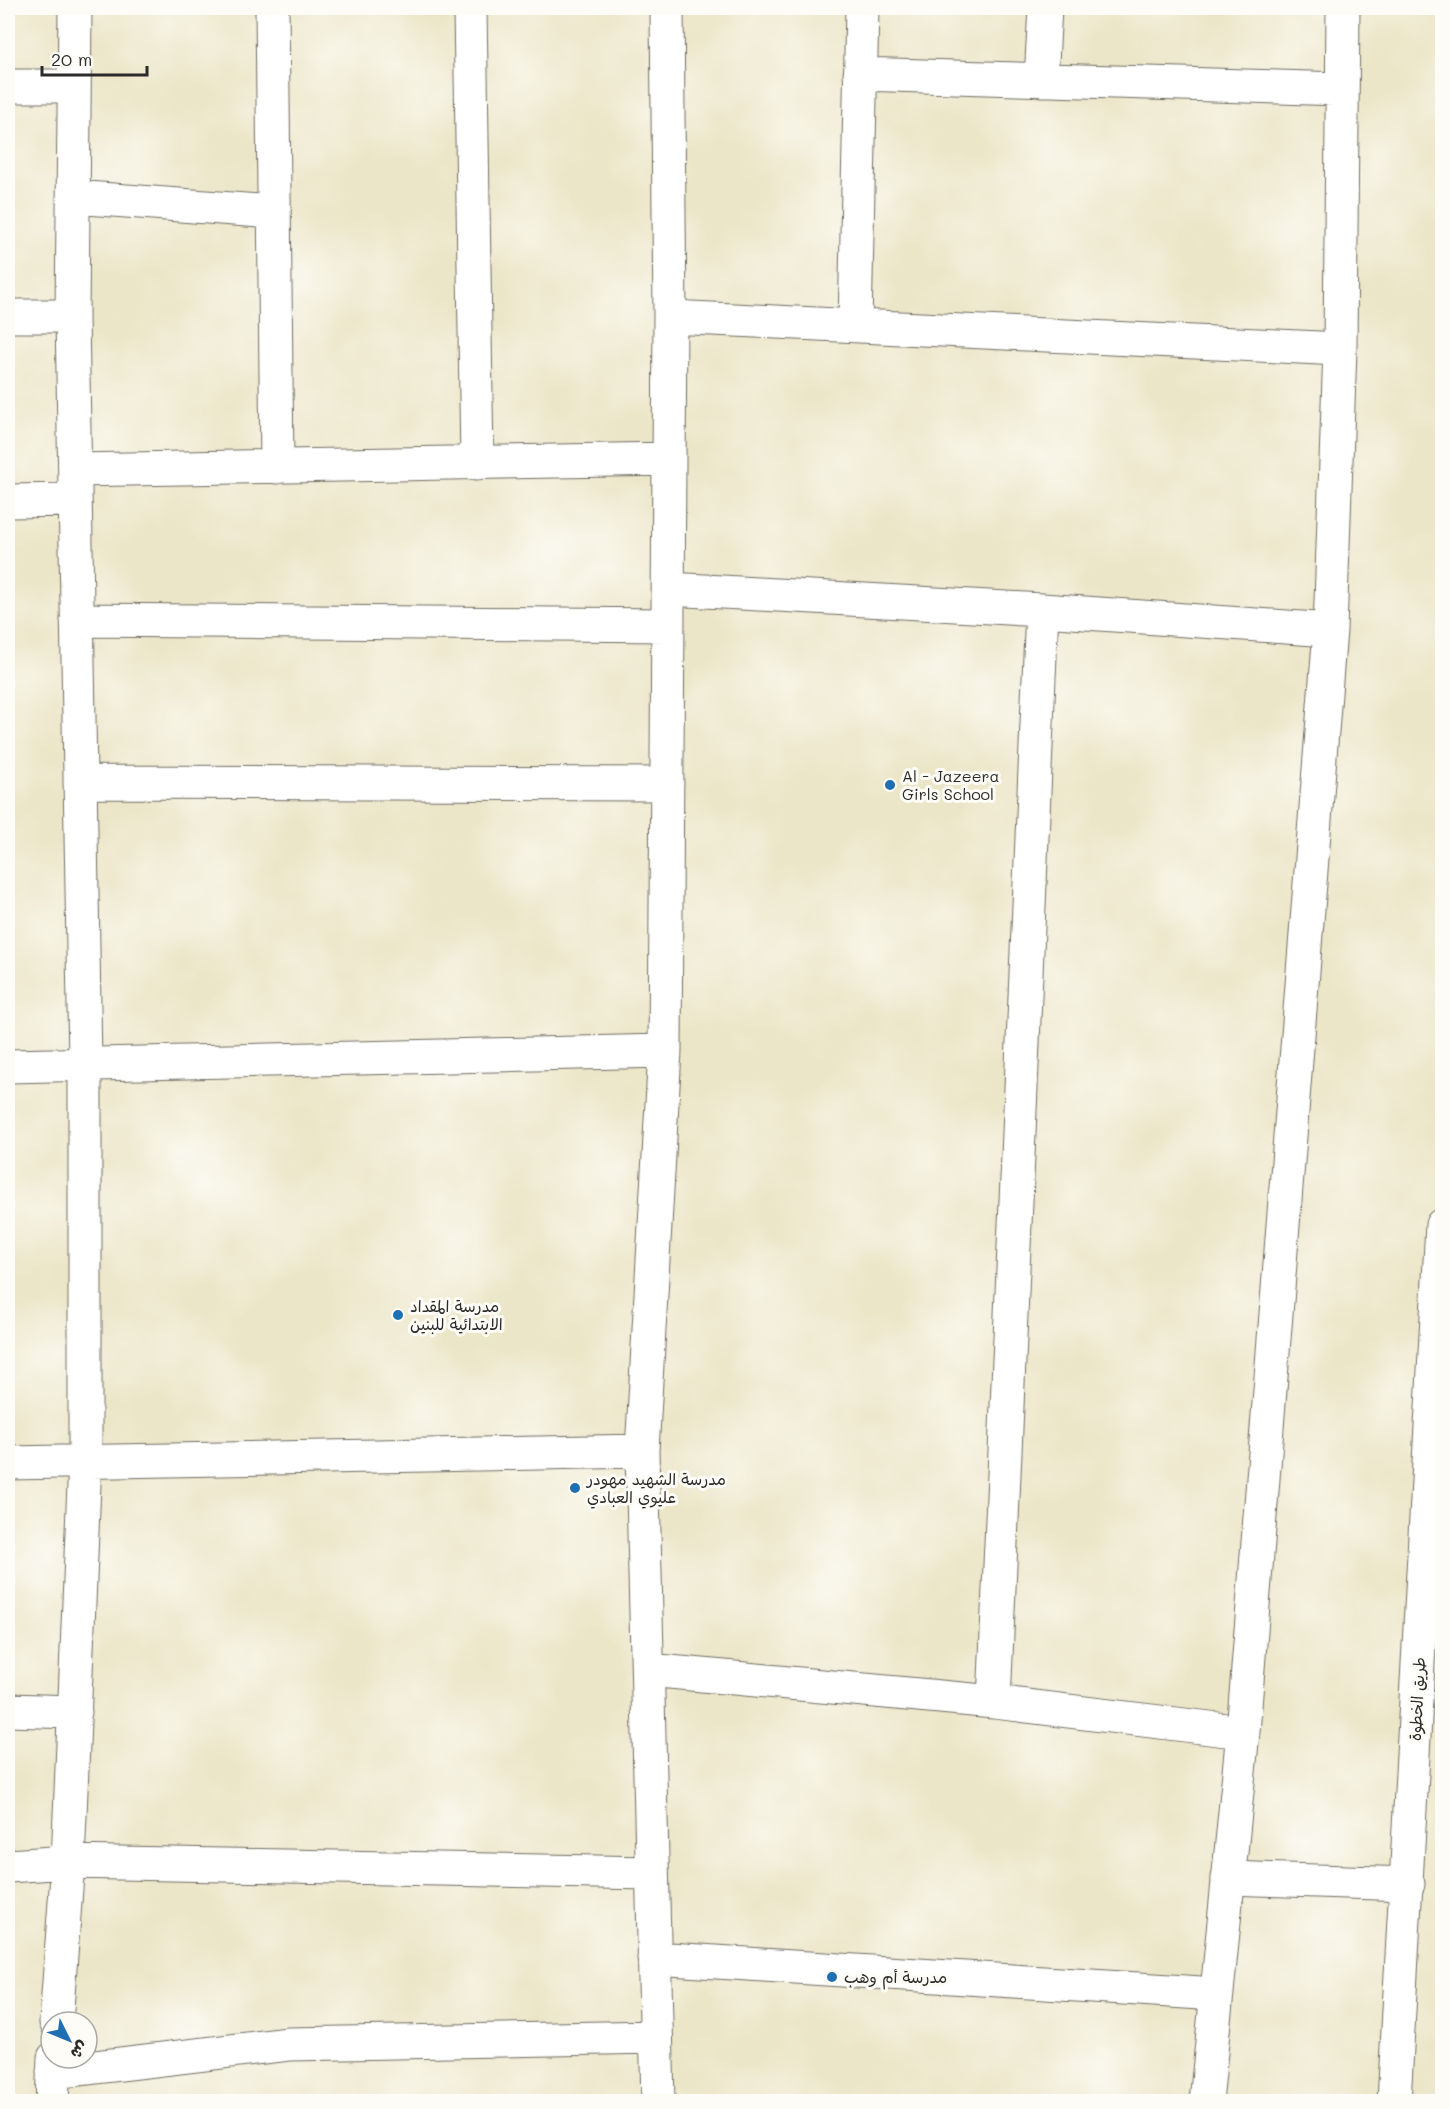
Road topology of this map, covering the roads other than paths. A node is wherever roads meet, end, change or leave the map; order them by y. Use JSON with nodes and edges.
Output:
{"nodes":[{"id":1,"x":75,"y":8,"type":"edge"},
{"id":2,"x":272,"y":8,"type":"edge"},
{"id":3,"x":470,"y":8,"type":"edge"},
{"id":4,"x":667,"y":8,"type":"edge"},
{"id":5,"x":862,"y":8,"type":"edge"},
{"id":6,"x":1045,"y":8,"type":"edge"},
{"id":7,"x":1343,"y":8,"type":"edge"},
{"id":8,"x":860,"y":74,"type":"junction"},
{"id":9,"x":1041,"y":80,"type":"junction"},
{"id":10,"x":8,"y":86,"type":"edge"},
{"id":11,"x":74,"y":86,"type":"junction"},
{"id":12,"x":1341,"y":89,"type":"junction"},
{"id":13,"x":73,"y":197,"type":"junction"},
{"id":14,"x":274,"y":212,"type":"junction"},
{"id":15,"x":72,"y":315,"type":"junction"},
{"id":16,"x":8,"y":316,"type":"edge"},
{"id":17,"x":670,"y":317,"type":"junction"},
{"id":18,"x":855,"y":325,"type":"junction"},
{"id":19,"x":1340,"y":349,"type":"junction"},
{"id":20,"x":669,"y":459,"type":"junction"},
{"id":21,"x":477,"y":463,"type":"junction"},
{"id":22,"x":277,"y":467,"type":"junction"},
{"id":23,"x":75,"y":485,"type":"junction"},
{"id":24,"x":8,"y":501,"type":"edge"},
{"id":25,"x":669,"y":589,"type":"junction"},
{"id":26,"x":1042,"y":610,"type":"junction"},
{"id":27,"x":77,"y":621,"type":"junction"},
{"id":28,"x":668,"y":625,"type":"junction"},
{"id":29,"x":1330,"y":630,"type":"junction"},
{"id":30,"x":80,"y":782,"type":"junction"},
{"id":31,"x":667,"y":784,"type":"junction"},
{"id":32,"x":665,"y":1051,"type":"junction"},
{"id":33,"x":85,"y":1062,"type":"junction"},
{"id":34,"x":8,"y":1066,"type":"edge"},
{"id":35,"x":1443,"y":1225,"type":"edge"},
{"id":36,"x":642,"y":1451,"type":"junction"},
{"id":37,"x":86,"y":1461,"type":"junction"},
{"id":38,"x":8,"y":1463,"type":"edge"},
{"id":39,"x":648,"y":1670,"type":"junction"},
{"id":40,"x":994,"y":1702,"type":"junction"},
{"id":41,"x":8,"y":1710,"type":"edge"},
{"id":42,"x":75,"y":1712,"type":"junction"},
{"id":43,"x":1243,"y":1732,"type":"junction"},
{"id":44,"x":68,"y":1862,"type":"junction"},
{"id":45,"x":8,"y":1866,"type":"edge"},
{"id":46,"x":652,"y":1873,"type":"junction"},
{"id":47,"x":1228,"y":1878,"type":"junction"},
{"id":48,"x":1407,"y":1884,"type":"junction"},
{"id":49,"x":654,"y":1958,"type":"junction"},
{"id":50,"x":1217,"y":1994,"type":"junction"},
{"id":51,"x":57,"y":2010,"type":"edge"},
{"id":52,"x":656,"y":2037,"type":"junction"},
{"id":53,"x":53,"y":2077,"type":"edge"},
{"id":54,"x":658,"y":2102,"type":"edge"},
{"id":55,"x":1206,"y":2102,"type":"edge"},
{"id":56,"x":1394,"y":2102,"type":"edge"}],
"edges":[{"from":1,"to":11,"type":"main road"},
{"from":2,"to":14,"type":"main road"},
{"from":3,"to":21,"type":"main road"},
{"from":4,"to":17,"type":"main road"},
{"from":5,"to":8,"type":"main road"},
{"from":6,"to":9,"type":"main road"},
{"from":7,"to":12,"type":"main road"},
{"from":8,"to":9,"type":"main road"},
{"from":8,"to":18,"type":"main road"},
{"from":9,"to":12,"type":"main road"},
{"from":10,"to":11,"type":"main road"},
{"from":11,"to":13,"type":"main road"},
{"from":12,"to":19,"type":"main road"},
{"from":13,"to":14,"type":"main road"},
{"from":13,"to":15,"type":"main road"},
{"from":14,"to":22,"type":"main road"},
{"from":15,"to":16,"type":"main road"},
{"from":15,"to":23,"type":"main road"},
{"from":17,"to":18,"type":"main road"},
{"from":17,"to":20,"type":"main road"},
{"from":18,"to":19,"type":"main road"},
{"from":19,"to":29,"type":"main road"},
{"from":20,"to":21,"type":"main road"},
{"from":20,"to":25,"type":"main road"},
{"from":21,"to":22,"type":"main road"},
{"from":22,"to":23,"type":"main road"},
{"from":23,"to":24,"type":"main road"},
{"from":23,"to":27,"type":"main road"},
{"from":25,"to":26,"type":"main road"},
{"from":25,"to":28,"type":"main road"},
{"from":26,"to":29,"type":"main road"},
{"from":26,"to":40,"type":"main road"},
{"from":27,"to":28,"type":"main road"},
{"from":27,"to":30,"type":"main road"},
{"from":28,"to":31,"type":"main road"},
{"from":29,"to":43,"type":"main road"},
{"from":30,"to":31,"type":"main road"},
{"from":30,"to":33,"type":"main road"},
{"from":31,"to":32,"type":"main road"},
{"from":32,"to":33,"type":"main road"},
{"from":32,"to":36,"type":"main road"},
{"from":33,"to":34,"type":"main road"},
{"from":33,"to":37,"type":"main road"},
{"from":35,"to":48,"type":"main road","name":"طريق الخطوة"},
{"from":36,"to":37,"type":"main road"},
{"from":36,"to":39,"type":"main road"},
{"from":37,"to":38,"type":"main road"},
{"from":37,"to":42,"type":"main road"},
{"from":39,"to":40,"type":"main road"},
{"from":39,"to":46,"type":"main road"},
{"from":40,"to":43,"type":"main road"},
{"from":41,"to":42,"type":"main road"},
{"from":42,"to":44,"type":"main road"},
{"from":43,"to":47,"type":"main road"},
{"from":44,"to":45,"type":"main road"},
{"from":44,"to":46,"type":"main road"},
{"from":44,"to":51,"type":"main road"},
{"from":46,"to":49,"type":"main road"},
{"from":47,"to":48,"type":"main road"},
{"from":47,"to":50,"type":"main road"},
{"from":48,"to":56,"type":"main road","name":"طريق الخطوة"},
{"from":49,"to":50,"type":"main road"},
{"from":49,"to":52,"type":"main road"},
{"from":50,"to":55,"type":"main road"},
{"from":52,"to":53,"type":"main road"},
{"from":52,"to":54,"type":"main road"}]}
